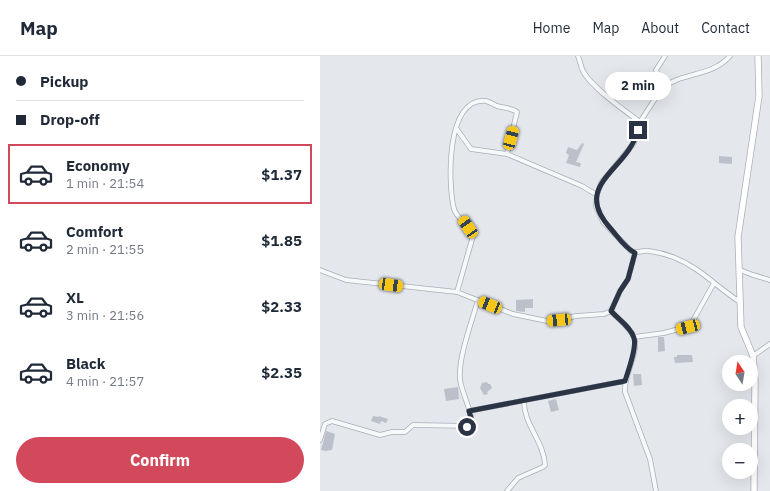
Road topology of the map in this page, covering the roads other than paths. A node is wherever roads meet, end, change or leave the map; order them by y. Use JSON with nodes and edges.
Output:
{"nodes":[{"id":1,"x":578,"y":56,"type":"edge"},
{"id":2,"x":665,"y":56,"type":"edge"},
{"id":3,"x":730,"y":56,"type":"edge"},
{"id":4,"x":758,"y":56,"type":"edge"},
{"id":5,"x":662,"y":88,"type":"junction"},
{"id":6,"x":640,"y":122,"type":"junction"},
{"id":7,"x":456,"y":128,"type":"junction"},
{"id":8,"x":507,"y":154,"type":"junction"},
{"id":9,"x":597,"y":195,"type":"junction"},
{"id":10,"x":635,"y":253,"type":"junction"},
{"id":11,"x":320,"y":270,"type":"edge"},
{"id":12,"x":740,"y":270,"type":"junction"},
{"id":13,"x":770,"y":280,"type":"edge"},
{"id":14,"x":714,"y":283,"type":"junction"},
{"id":15,"x":457,"y":292,"type":"junction"},
{"id":16,"x":478,"y":300,"type":"junction"},
{"id":17,"x":740,"y":302,"type":"junction"},
{"id":18,"x":611,"y":311,"type":"junction"},
{"id":19,"x":634,"y":336,"type":"junction"},
{"id":20,"x":770,"y":344,"type":"edge"},
{"id":21,"x":753,"y":355,"type":"edge"},
{"id":22,"x":754,"y":355,"type":"edge"},
{"id":23,"x":625,"y":381,"type":"junction"},
{"id":24,"x":755,"y":391,"type":"edge"},
{"id":25,"x":524,"y":400,"type":"junction"},
{"id":26,"x":469,"y":411,"type":"junction"},
{"id":27,"x":320,"y":440,"type":"edge"},
{"id":28,"x":507,"y":491,"type":"edge"},
{"id":29,"x":656,"y":491,"type":"edge"},
{"id":30,"x":754,"y":491,"type":"edge"}],
"edges":[{"from":1,"to":6,"type":"street"},
{"from":2,"to":5,"type":"street"},
{"from":3,"to":5,"type":"street"},
{"from":4,"to":12,"type":"main road"},
{"from":5,"to":6,"type":"street"},
{"from":6,"to":9,"type":"street"},
{"from":7,"to":8,"type":"street"},
{"from":7,"to":8,"type":"street"},
{"from":7,"to":15,"type":"street"},
{"from":8,"to":9,"type":"street"},
{"from":9,"to":10,"type":"street"},
{"from":10,"to":14,"type":"street"},
{"from":10,"to":18,"type":"street"},
{"from":11,"to":15,"type":"street"},
{"from":12,"to":13,"type":"street"},
{"from":12,"to":17,"type":"main road"},
{"from":14,"to":17,"type":"street"},
{"from":14,"to":19,"type":"street"},
{"from":15,"to":16,"type":"street"},
{"from":16,"to":18,"type":"street"},
{"from":16,"to":26,"type":"street"},
{"from":17,"to":21,"type":"main road"},
{"from":18,"to":19,"type":"street"},
{"from":19,"to":23,"type":"street"},
{"from":20,"to":22,"type":"street"},
{"from":23,"to":25,"type":"street"},
{"from":23,"to":29,"type":"street"},
{"from":24,"to":30,"type":"main road"},
{"from":25,"to":26,"type":"street"},
{"from":25,"to":28,"type":"street"},
{"from":26,"to":27,"type":"street"}]}
